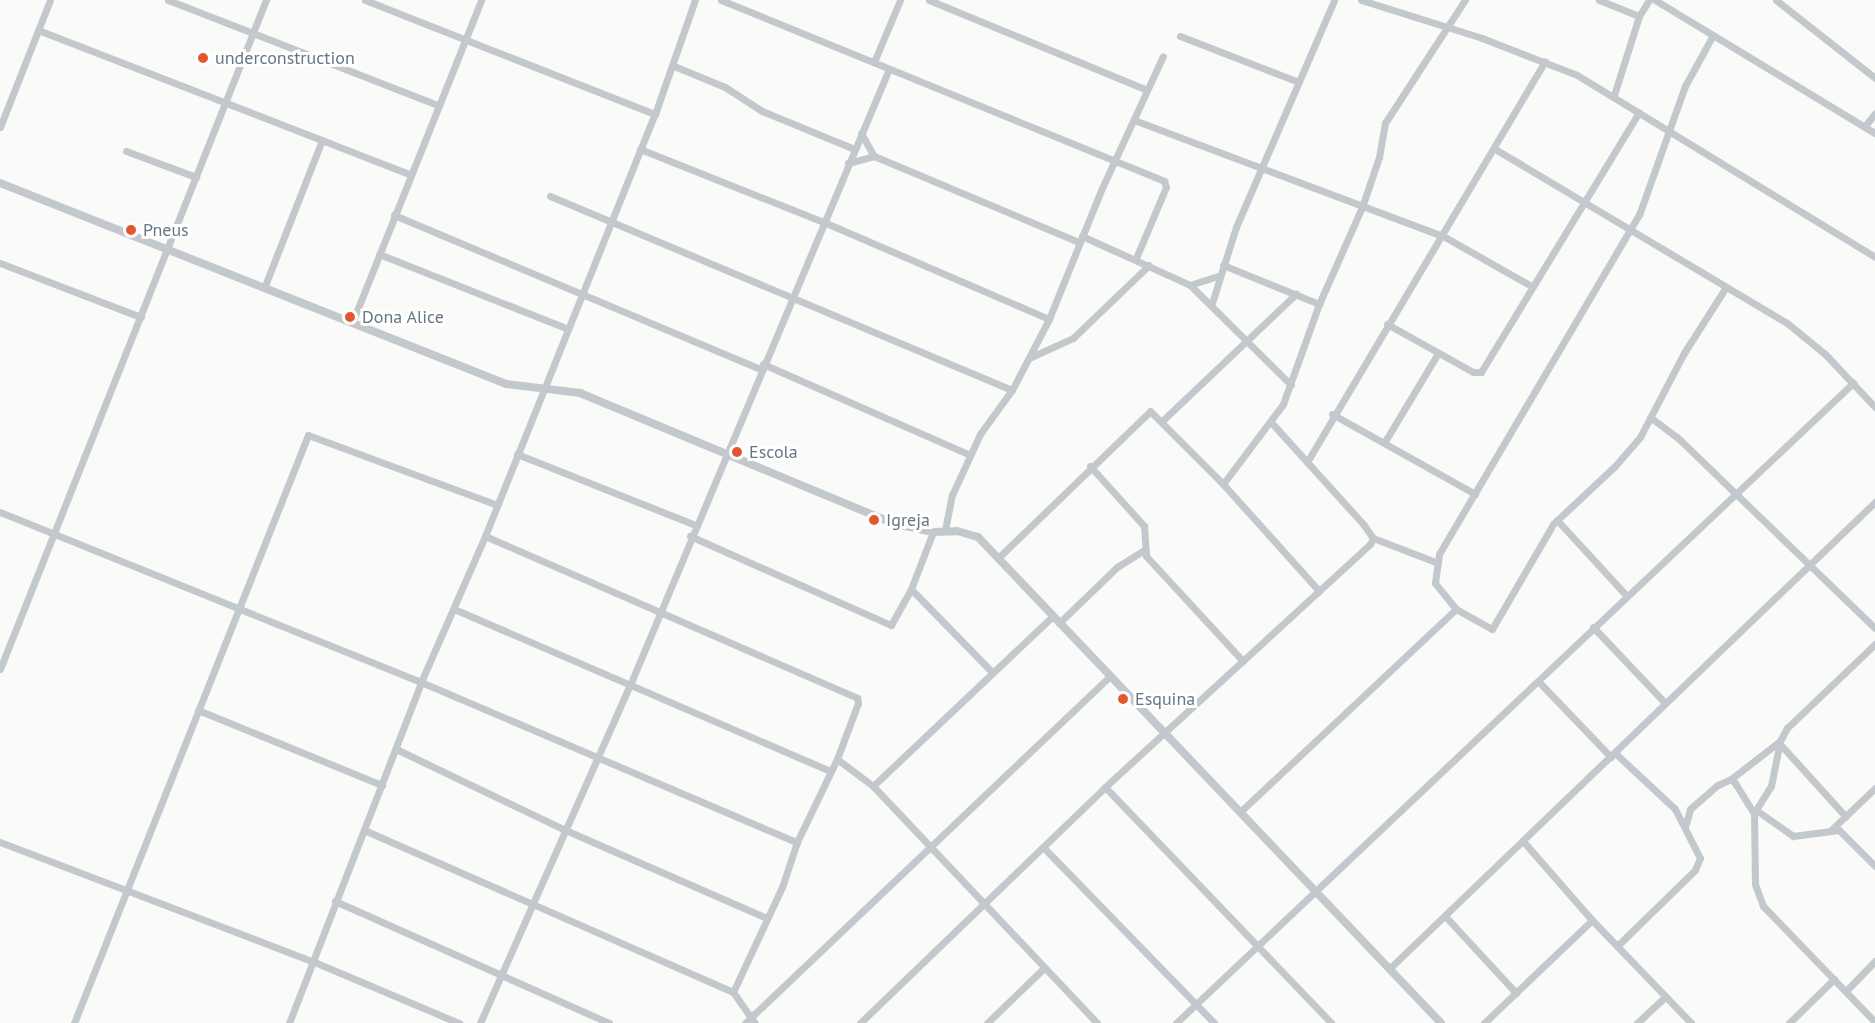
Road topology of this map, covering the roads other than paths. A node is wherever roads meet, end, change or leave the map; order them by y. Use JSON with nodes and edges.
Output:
{"nodes":[{"id":1,"x":50,"y":0,"type":"edge"},
{"id":2,"x":168,"y":0,"type":"edge"},
{"id":3,"x":267,"y":0,"type":"edge"},
{"id":4,"x":365,"y":0,"type":"edge"},
{"id":5,"x":482,"y":0,"type":"edge"},
{"id":6,"x":686,"y":0,"type":"edge"},
{"id":7,"x":721,"y":0,"type":"edge"},
{"id":8,"x":900,"y":0,"type":"edge"},
{"id":9,"x":929,"y":0,"type":"edge"},
{"id":10,"x":1334,"y":0,"type":"edge"},
{"id":11,"x":1361,"y":0,"type":"edge"},
{"id":12,"x":1465,"y":0,"type":"edge"},
{"id":13,"x":1599,"y":0,"type":"edge"},
{"id":14,"x":1649,"y":0,"type":"edge"},
{"id":15,"x":1654,"y":0,"type":"edge"},
{"id":16,"x":1776,"y":0,"type":"edge"},
{"id":17,"x":694,"y":2,"type":"edge"},
{"id":18,"x":1639,"y":16,"type":"junction"},
{"id":19,"x":1448,"y":26,"type":"junction"},
{"id":20,"x":38,"y":30,"type":"junction"},
{"id":21,"x":253,"y":34,"type":"junction"},
{"id":22,"x":1713,"y":35,"type":"junction"},
{"id":23,"x":1180,"y":36,"type":"dead end"},
{"id":24,"x":466,"y":40,"type":"junction"},
{"id":25,"x":1163,"y":56,"type":"dead end"},
{"id":26,"x":1545,"y":61,"type":"junction"},
{"id":27,"x":874,"y":62,"type":"junction"},
{"id":28,"x":674,"y":66,"type":"junction"},
{"id":29,"x":889,"y":69,"type":"junction"},
{"id":30,"x":1875,"y":78,"type":"edge"},
{"id":31,"x":1296,"y":81,"type":"junction"},
{"id":32,"x":1147,"y":90,"type":"junction"},
{"id":33,"x":1614,"y":95,"type":"junction"},
{"id":34,"x":226,"y":101,"type":"junction"},
{"id":35,"x":438,"y":105,"type":"junction"},
{"id":36,"x":1639,"y":112,"type":"junction"},
{"id":37,"x":1875,"y":113,"type":"edge"},
{"id":38,"x":655,"y":114,"type":"junction"},
{"id":39,"x":1134,"y":120,"type":"junction"},
{"id":40,"x":1865,"y":126,"type":"junction"},
{"id":41,"x":0,"y":127,"type":"edge"},
{"id":42,"x":1671,"y":132,"type":"junction"},
{"id":43,"x":861,"y":133,"type":"junction"},
{"id":44,"x":1875,"y":133,"type":"edge"},
{"id":45,"x":322,"y":140,"type":"junction"},
{"id":46,"x":640,"y":149,"type":"junction"},
{"id":47,"x":854,"y":149,"type":"junction"},
{"id":48,"x":1495,"y":149,"type":"junction"},
{"id":49,"x":126,"y":151,"type":"dead end"},
{"id":50,"x":874,"y":156,"type":"junction"},
{"id":51,"x":1116,"y":161,"type":"junction"},
{"id":52,"x":848,"y":163,"type":"junction"},
{"id":53,"x":1261,"y":168,"type":"junction"},
{"id":54,"x":411,"y":175,"type":"junction"},
{"id":55,"x":196,"y":177,"type":"junction"},
{"id":56,"x":0,"y":183,"type":"edge"},
{"id":57,"x":550,"y":196,"type":"dead end"},
{"id":58,"x":1585,"y":201,"type":"junction"},
{"id":59,"x":1362,"y":207,"type":"junction"},
{"id":60,"x":394,"y":215,"type":"junction"},
{"id":61,"x":610,"y":222,"type":"junction"},
{"id":62,"x":826,"y":223,"type":"junction"},
{"id":63,"x":1632,"y":228,"type":"junction"},
{"id":64,"x":1443,"y":236,"type":"junction"},
{"id":65,"x":1080,"y":239,"type":"junction"},
{"id":66,"x":167,"y":250,"type":"junction"},
{"id":67,"x":379,"y":254,"type":"junction"},
{"id":68,"x":1875,"y":257,"type":"edge"},
{"id":69,"x":1136,"y":258,"type":"junction"},
{"id":70,"x":0,"y":263,"type":"edge"},
{"id":71,"x":1149,"y":265,"type":"junction"},
{"id":72,"x":1223,"y":265,"type":"junction"},
{"id":73,"x":1218,"y":276,"type":"junction"},
{"id":74,"x":1190,"y":285,"type":"junction"},
{"id":75,"x":1726,"y":286,"type":"junction"},
{"id":76,"x":1533,"y":287,"type":"junction"},
{"id":77,"x":264,"y":288,"type":"junction"},
{"id":78,"x":580,"y":294,"type":"junction"},
{"id":79,"x":1296,"y":294,"type":"junction"},
{"id":80,"x":793,"y":297,"type":"junction"},
{"id":81,"x":1212,"y":303,"type":"junction"},
{"id":82,"x":1320,"y":304,"type":"junction"},
{"id":83,"x":141,"y":317,"type":"junction"},
{"id":84,"x":1049,"y":319,"type":"junction"},
{"id":85,"x":352,"y":323,"type":"junction"},
{"id":86,"x":1387,"y":324,"type":"junction"},
{"id":87,"x":568,"y":329,"type":"junction"},
{"id":88,"x":1246,"y":340,"type":"junction"},
{"id":89,"x":1438,"y":353,"type":"junction"},
{"id":90,"x":1029,"y":358,"type":"junction"},
{"id":91,"x":762,"y":367,"type":"junction"},
{"id":92,"x":1853,"y":383,"type":"junction"},
{"id":93,"x":1290,"y":385,"type":"junction"},
{"id":94,"x":543,"y":387,"type":"junction"},
{"id":95,"x":1012,"y":390,"type":"junction"},
{"id":96,"x":1872,"y":398,"type":"edge"},
{"id":97,"x":1875,"y":407,"type":"edge"},
{"id":98,"x":1332,"y":414,"type":"junction"},
{"id":99,"x":1650,"y":417,"type":"junction"},
{"id":100,"x":1162,"y":421,"type":"junction"},
{"id":101,"x":1271,"y":422,"type":"junction"},
{"id":102,"x":1384,"y":442,"type":"junction"},
{"id":103,"x":726,"y":453,"type":"junction"},
{"id":104,"x":517,"y":454,"type":"junction"},
{"id":105,"x":970,"y":455,"type":"junction"},
{"id":106,"x":1307,"y":462,"type":"junction"},
{"id":107,"x":1090,"y":465,"type":"junction"},
{"id":108,"x":1223,"y":484,"type":"junction"},
{"id":109,"x":1736,"y":493,"type":"junction"},
{"id":110,"x":1475,"y":494,"type":"junction"},
{"id":111,"x":1875,"y":502,"type":"edge"},
{"id":112,"x":497,"y":505,"type":"junction"},
{"id":113,"x":0,"y":512,"type":"edge"},
{"id":114,"x":1557,"y":520,"type":"junction"},
{"id":115,"x":695,"y":525,"type":"junction"},
{"id":116,"x":945,"y":530,"type":"junction"},
{"id":117,"x":933,"y":532,"type":"junction"},
{"id":118,"x":54,"y":533,"type":"junction"},
{"id":119,"x":485,"y":536,"type":"junction"},
{"id":120,"x":690,"y":536,"type":"junction"},
{"id":121,"x":1373,"y":538,"type":"junction"},
{"id":122,"x":1144,"y":550,"type":"junction"},
{"id":123,"x":998,"y":558,"type":"junction"},
{"id":124,"x":1436,"y":561,"type":"junction"},
{"id":125,"x":1809,"y":562,"type":"junction"},
{"id":126,"x":911,"y":589,"type":"junction"},
{"id":127,"x":1319,"y":591,"type":"junction"},
{"id":128,"x":1627,"y":596,"type":"junction"},
{"id":129,"x":238,"y":608,"type":"junction"},
{"id":130,"x":454,"y":609,"type":"junction"},
{"id":131,"x":1456,"y":609,"type":"junction"},
{"id":132,"x":659,"y":612,"type":"junction"},
{"id":133,"x":1053,"y":616,"type":"junction"},
{"id":134,"x":1059,"y":623,"type":"junction"},
{"id":135,"x":1593,"y":627,"type":"junction"},
{"id":136,"x":1875,"y":628,"type":"edge"},
{"id":137,"x":1875,"y":644,"type":"edge"},
{"id":138,"x":1243,"y":661,"type":"junction"},
{"id":139,"x":0,"y":669,"type":"edge"},
{"id":140,"x":993,"y":673,"type":"junction"},
{"id":141,"x":1110,"y":676,"type":"junction"},
{"id":142,"x":421,"y":682,"type":"junction"},
{"id":143,"x":1539,"y":682,"type":"junction"},
{"id":144,"x":630,"y":685,"type":"junction"},
{"id":145,"x":1665,"y":703,"type":"junction"},
{"id":146,"x":198,"y":710,"type":"junction"},
{"id":147,"x":1166,"y":733,"type":"junction"},
{"id":148,"x":1780,"y":743,"type":"junction"},
{"id":149,"x":396,"y":749,"type":"junction"},
{"id":150,"x":1613,"y":755,"type":"junction"},
{"id":151,"x":597,"y":758,"type":"junction"},
{"id":152,"x":837,"y":759,"type":"junction"},
{"id":153,"x":830,"y":771,"type":"junction"},
{"id":154,"x":1731,"y":779,"type":"junction"},
{"id":155,"x":382,"y":785,"type":"junction"},
{"id":156,"x":873,"y":786,"type":"junction"},
{"id":157,"x":1105,"y":787,"type":"junction"},
{"id":158,"x":1875,"y":788,"type":"edge"},
{"id":159,"x":1765,"y":799,"type":"junction"},
{"id":160,"x":1675,"y":809,"type":"junction"},
{"id":161,"x":1690,"y":809,"type":"junction"},
{"id":162,"x":1241,"y":810,"type":"junction"},
{"id":163,"x":1756,"y":813,"type":"junction"},
{"id":164,"x":1845,"y":817,"type":"junction"},
{"id":165,"x":1769,"y":818,"type":"junction"},
{"id":166,"x":1685,"y":827,"type":"junction"},
{"id":167,"x":563,"y":829,"type":"junction"},
{"id":168,"x":1832,"y":829,"type":"junction"},
{"id":169,"x":364,"y":830,"type":"junction"},
{"id":170,"x":1523,"y":841,"type":"junction"},
{"id":171,"x":0,"y":842,"type":"edge"},
{"id":172,"x":797,"y":842,"type":"junction"},
{"id":173,"x":927,"y":846,"type":"junction"},
{"id":174,"x":1045,"y":849,"type":"junction"},
{"id":175,"x":1875,"y":866,"type":"edge"},
{"id":176,"x":127,"y":891,"type":"junction"},
{"id":177,"x":1316,"y":891,"type":"junction"},
{"id":178,"x":335,"y":901,"type":"junction"},
{"id":179,"x":532,"y":902,"type":"junction"},
{"id":180,"x":984,"y":905,"type":"junction"},
{"id":181,"x":1445,"y":916,"type":"junction"},
{"id":182,"x":767,"y":918,"type":"junction"},
{"id":183,"x":1592,"y":920,"type":"junction"},
{"id":184,"x":1256,"y":944,"type":"junction"},
{"id":185,"x":1617,"y":946,"type":"junction"},
{"id":186,"x":1875,"y":960,"type":"edge"},
{"id":187,"x":312,"y":961,"type":"junction"},
{"id":188,"x":1044,"y":968,"type":"junction"},
{"id":189,"x":1390,"y":968,"type":"junction"},
{"id":190,"x":501,"y":975,"type":"junction"},
{"id":191,"x":1834,"y":979,"type":"junction"},
{"id":192,"x":1846,"y":991,"type":"junction"},
{"id":193,"x":733,"y":992,"type":"junction"},
{"id":194,"x":1516,"y":993,"type":"junction"},
{"id":195,"x":1665,"y":997,"type":"junction"},
{"id":196,"x":1196,"y":1004,"type":"junction"},
{"id":197,"x":750,"y":1021,"type":"edge"},
{"id":198,"x":1875,"y":1022,"type":"edge"},
{"id":199,"x":74,"y":1023,"type":"edge"},
{"id":200,"x":289,"y":1023,"type":"edge"},
{"id":201,"x":459,"y":1023,"type":"edge"},
{"id":202,"x":480,"y":1023,"type":"edge"},
{"id":203,"x":609,"y":1023,"type":"edge"},
{"id":204,"x":860,"y":1023,"type":"edge"},
{"id":205,"x":987,"y":1023,"type":"edge"},
{"id":206,"x":1096,"y":1023,"type":"edge"},
{"id":207,"x":1176,"y":1023,"type":"edge"},
{"id":208,"x":1214,"y":1023,"type":"edge"},
{"id":209,"x":1331,"y":1023,"type":"edge"},
{"id":210,"x":1441,"y":1023,"type":"edge"},
{"id":211,"x":1484,"y":1023,"type":"edge"},
{"id":212,"x":1637,"y":1023,"type":"edge"},
{"id":213,"x":1691,"y":1023,"type":"edge"},
{"id":214,"x":1789,"y":1023,"type":"edge"}],
"edges":[{"from":1,"to":20,"type":"street"},
{"from":2,"to":21,"type":"street"},
{"from":3,"to":21,"type":"street"},
{"from":4,"to":24,"type":"street"},
{"from":5,"to":24,"type":"street"},
{"from":6,"to":17,"type":"street"},
{"from":7,"to":27,"type":"street"},
{"from":8,"to":27,"type":"street"},
{"from":9,"to":32,"type":"street"},
{"from":10,"to":31,"type":"street"},
{"from":11,"to":19,"type":"street"},
{"from":12,"to":19,"type":"street"},
{"from":13,"to":18,"type":"street"},
{"from":14,"to":18,"type":"street"},
{"from":15,"to":22,"type":"street"},
{"from":16,"to":30,"type":"street"},
{"from":17,"to":28,"type":"street"},
{"from":18,"to":33,"type":"street"},
{"from":19,"to":26,"type":"street"},
{"from":19,"to":59,"type":"street"},
{"from":20,"to":34,"type":"street"},
{"from":20,"to":41,"type":"street"},
{"from":21,"to":34,"type":"street"},
{"from":21,"to":35,"type":"street"},
{"from":22,"to":40,"type":"street"},
{"from":22,"to":42,"type":"street"},
{"from":23,"to":31,"type":"street"},
{"from":24,"to":35,"type":"street"},
{"from":24,"to":38,"type":"street"},
{"from":25,"to":32,"type":"street"},
{"from":26,"to":33,"type":"street"},
{"from":26,"to":48,"type":"street"},
{"from":27,"to":29,"type":"street"},
{"from":28,"to":38,"type":"street"},
{"from":28,"to":47,"type":"street"},
{"from":29,"to":43,"type":"street"},
{"from":29,"to":51,"type":"street"},
{"from":31,"to":53,"type":"street"},
{"from":32,"to":39,"type":"street"},
{"from":33,"to":36,"type":"street"},
{"from":34,"to":45,"type":"street"},
{"from":34,"to":55,"type":"street"},
{"from":35,"to":54,"type":"street"},
{"from":36,"to":42,"type":"street"},
{"from":36,"to":58,"type":"street"},
{"from":37,"to":40,"type":"street"},
{"from":38,"to":46,"type":"street"},
{"from":39,"to":51,"type":"street"},
{"from":39,"to":53,"type":"street"},
{"from":40,"to":44,"type":"street"},
{"from":42,"to":63,"type":"street"},
{"from":42,"to":68,"type":"street"},
{"from":43,"to":47,"type":"street"},
{"from":43,"to":50,"type":"street"},
{"from":45,"to":54,"type":"street"},
{"from":45,"to":77,"type":"street"},
{"from":46,"to":61,"type":"street"},
{"from":46,"to":62,"type":"street"},
{"from":47,"to":52,"type":"street"},
{"from":48,"to":58,"type":"street"},
{"from":48,"to":64,"type":"street"},
{"from":49,"to":55,"type":"street"},
{"from":50,"to":52,"type":"street"},
{"from":50,"to":65,"type":"street"},
{"from":51,"to":65,"type":"street"},
{"from":51,"to":69,"type":"street"},
{"from":52,"to":62,"type":"street"},
{"from":53,"to":59,"type":"street"},
{"from":53,"to":72,"type":"street"},
{"from":54,"to":60,"type":"street"},
{"from":55,"to":66,"type":"street"},
{"from":56,"to":66,"type":"street"},
{"from":57,"to":61,"type":"street"},
{"from":58,"to":63,"type":"street"},
{"from":58,"to":76,"type":"street"},
{"from":59,"to":64,"type":"street"},
{"from":59,"to":82,"type":"street"},
{"from":60,"to":67,"type":"street"},
{"from":60,"to":78,"type":"street"},
{"from":61,"to":78,"type":"street"},
{"from":61,"to":80,"type":"street"},
{"from":62,"to":80,"type":"street"},
{"from":62,"to":84,"type":"street"},
{"from":63,"to":75,"type":"street"},
{"from":63,"to":110,"type":"street"},
{"from":64,"to":76,"type":"street"},
{"from":64,"to":86,"type":"street"},
{"from":65,"to":69,"type":"street"},
{"from":65,"to":84,"type":"street"},
{"from":66,"to":77,"type":"street"},
{"from":66,"to":83,"type":"street"},
{"from":67,"to":85,"type":"street"},
{"from":67,"to":87,"type":"street"},
{"from":69,"to":71,"type":"street"},
{"from":70,"to":83,"type":"street"},
{"from":71,"to":74,"type":"street"},
{"from":71,"to":90,"type":"street"},
{"from":72,"to":73,"type":"street"},
{"from":72,"to":79,"type":"street"},
{"from":73,"to":74,"type":"street"},
{"from":73,"to":81,"type":"street"},
{"from":74,"to":81,"type":"street"},
{"from":75,"to":92,"type":"street"},
{"from":75,"to":99,"type":"street"},
{"from":76,"to":89,"type":"street"},
{"from":77,"to":85,"type":"street"},
{"from":78,"to":87,"type":"street"},
{"from":78,"to":91,"type":"street"},
{"from":79,"to":82,"type":"street"},
{"from":79,"to":88,"type":"street"},
{"from":80,"to":91,"type":"street"},
{"from":80,"to":95,"type":"street"},
{"from":81,"to":88,"type":"street"},
{"from":82,"to":93,"type":"street"},
{"from":83,"to":118,"type":"street"},
{"from":84,"to":90,"type":"street"},
{"from":85,"to":94,"type":"street"},
{"from":86,"to":89,"type":"street"},
{"from":86,"to":98,"type":"street"},
{"from":87,"to":94,"type":"street"},
{"from":88,"to":93,"type":"street"},
{"from":88,"to":100,"type":"street"},
{"from":89,"to":102,"type":"street"},
{"from":90,"to":95,"type":"street"},
{"from":91,"to":103,"type":"street"},
{"from":91,"to":105,"type":"street"},
{"from":92,"to":96,"type":"street"},
{"from":92,"to":109,"type":"street"},
{"from":93,"to":101,"type":"street"},
{"from":94,"to":103,"type":"street"},
{"from":94,"to":104,"type":"street"},
{"from":95,"to":105,"type":"street"},
{"from":96,"to":97,"type":"street"},
{"from":98,"to":102,"type":"street"},
{"from":98,"to":106,"type":"street"},
{"from":99,"to":109,"type":"street"},
{"from":99,"to":114,"type":"street"},
{"from":100,"to":107,"type":"street"},
{"from":100,"to":108,"type":"street"},
{"from":101,"to":106,"type":"street"},
{"from":101,"to":108,"type":"street"},
{"from":102,"to":110,"type":"street"},
{"from":103,"to":115,"type":"street"},
{"from":103,"to":117,"type":"street"},
{"from":104,"to":112,"type":"street"},
{"from":104,"to":115,"type":"street"},
{"from":105,"to":116,"type":"street"},
{"from":106,"to":121,"type":"street"},
{"from":107,"to":122,"type":"street"},
{"from":107,"to":123,"type":"street"},
{"from":108,"to":127,"type":"street"},
{"from":109,"to":125,"type":"street"},
{"from":109,"to":128,"type":"street"},
{"from":110,"to":124,"type":"street"},
{"from":111,"to":125,"type":"street"},
{"from":112,"to":119,"type":"street"},
{"from":112,"to":129,"type":"street"},
{"from":113,"to":118,"type":"street"},
{"from":114,"to":128,"type":"street"},
{"from":114,"to":131,"type":"street"},
{"from":115,"to":120,"type":"street"},
{"from":116,"to":117,"type":"street"},
{"from":116,"to":123,"type":"street"},
{"from":117,"to":126,"type":"street"},
{"from":118,"to":129,"type":"street"},
{"from":118,"to":139,"type":"street"},
{"from":119,"to":130,"type":"street"},
{"from":119,"to":132,"type":"street"},
{"from":120,"to":126,"type":"street"},
{"from":120,"to":132,"type":"street"},
{"from":121,"to":124,"type":"street"},
{"from":121,"to":127,"type":"street"},
{"from":122,"to":134,"type":"street"},
{"from":122,"to":138,"type":"street"},
{"from":123,"to":133,"type":"street"},
{"from":124,"to":131,"type":"street"},
{"from":125,"to":136,"type":"street"},
{"from":125,"to":145,"type":"street"},
{"from":126,"to":140,"type":"street"},
{"from":127,"to":138,"type":"street"},
{"from":128,"to":135,"type":"street"},
{"from":129,"to":142,"type":"street"},
{"from":129,"to":146,"type":"street"},
{"from":130,"to":142,"type":"street"},
{"from":130,"to":144,"type":"street"},
{"from":131,"to":162,"type":"street"},
{"from":132,"to":144,"type":"street"},
{"from":132,"to":152,"type":"street"},
{"from":133,"to":134,"type":"street"},
{"from":133,"to":140,"type":"street"},
{"from":134,"to":141,"type":"street"},
{"from":135,"to":143,"type":"street"},
{"from":135,"to":145,"type":"street"},
{"from":137,"to":148,"type":"street"},
{"from":138,"to":147,"type":"street"},
{"from":140,"to":156,"type":"street"},
{"from":141,"to":147,"type":"street"},
{"from":141,"to":173,"type":"street"},
{"from":142,"to":149,"type":"street"},
{"from":142,"to":151,"type":"street"},
{"from":143,"to":150,"type":"street"},
{"from":143,"to":177,"type":"street"},
{"from":144,"to":151,"type":"street"},
{"from":144,"to":153,"type":"street"},
{"from":145,"to":150,"type":"street"},
{"from":146,"to":155,"type":"street"},
{"from":146,"to":176,"type":"street"},
{"from":147,"to":157,"type":"street"},
{"from":147,"to":162,"type":"street"},
{"from":148,"to":154,"type":"street"},
{"from":148,"to":159,"type":"street"},
{"from":148,"to":164,"type":"street"},
{"from":149,"to":155,"type":"street"},
{"from":149,"to":167,"type":"street"},
{"from":150,"to":160,"type":"street"},
{"from":150,"to":170,"type":"street"},
{"from":151,"to":167,"type":"street"},
{"from":151,"to":172,"type":"street"},
{"from":152,"to":153,"type":"street"},
{"from":152,"to":156,"type":"street"},
{"from":153,"to":172,"type":"street"},
{"from":154,"to":161,"type":"street"},
{"from":154,"to":163,"type":"street"},
{"from":155,"to":169,"type":"street"},
{"from":156,"to":173,"type":"street"},
{"from":157,"to":174,"type":"street"},
{"from":157,"to":184,"type":"street"},
{"from":158,"to":164,"type":"street"},
{"from":159,"to":163,"type":"street"},
{"from":159,"to":165,"type":"street"},
{"from":160,"to":161,"type":"street"},
{"from":160,"to":166,"type":"street"},
{"from":161,"to":166,"type":"street"},
{"from":162,"to":177,"type":"street"},
{"from":163,"to":165,"type":"street"},
{"from":163,"to":191,"type":"street"},
{"from":164,"to":168,"type":"street"},
{"from":165,"to":168,"type":"street"},
{"from":166,"to":185,"type":"street"},
{"from":167,"to":179,"type":"street"},
{"from":167,"to":182,"type":"street"},
{"from":168,"to":175,"type":"street"},
{"from":169,"to":178,"type":"street"},
{"from":169,"to":179,"type":"street"},
{"from":170,"to":181,"type":"street"},
{"from":170,"to":183,"type":"street"},
{"from":171,"to":176,"type":"street"},
{"from":172,"to":182,"type":"street"},
{"from":173,"to":180,"type":"street"},
{"from":173,"to":197,"type":"street"},
{"from":174,"to":180,"type":"street"},
{"from":174,"to":196,"type":"street"},
{"from":176,"to":187,"type":"street"},
{"from":176,"to":199,"type":"street"},
{"from":177,"to":184,"type":"street"},
{"from":177,"to":189,"type":"street"},
{"from":178,"to":187,"type":"street"},
{"from":178,"to":190,"type":"street"},
{"from":179,"to":190,"type":"street"},
{"from":179,"to":193,"type":"street"},
{"from":180,"to":188,"type":"street"},
{"from":180,"to":204,"type":"street"},
{"from":181,"to":189,"type":"street"},
{"from":181,"to":194,"type":"street"},
{"from":182,"to":193,"type":"street"},
{"from":183,"to":185,"type":"street"},
{"from":183,"to":194,"type":"street"},
{"from":184,"to":196,"type":"street"},
{"from":184,"to":209,"type":"street"},
{"from":185,"to":195,"type":"street"},
{"from":186,"to":192,"type":"street"},
{"from":187,"to":200,"type":"street"},
{"from":187,"to":201,"type":"street"},
{"from":188,"to":205,"type":"street"},
{"from":188,"to":206,"type":"street"},
{"from":189,"to":210,"type":"street"},
{"from":190,"to":202,"type":"street"},
{"from":190,"to":203,"type":"street"},
{"from":191,"to":192,"type":"street"},
{"from":191,"to":214,"type":"street"},
{"from":192,"to":198,"type":"street"},
{"from":193,"to":197,"type":"street"},
{"from":194,"to":211,"type":"street"},
{"from":195,"to":212,"type":"street"},
{"from":195,"to":213,"type":"street"},
{"from":196,"to":207,"type":"street"},
{"from":196,"to":208,"type":"street"}]}
